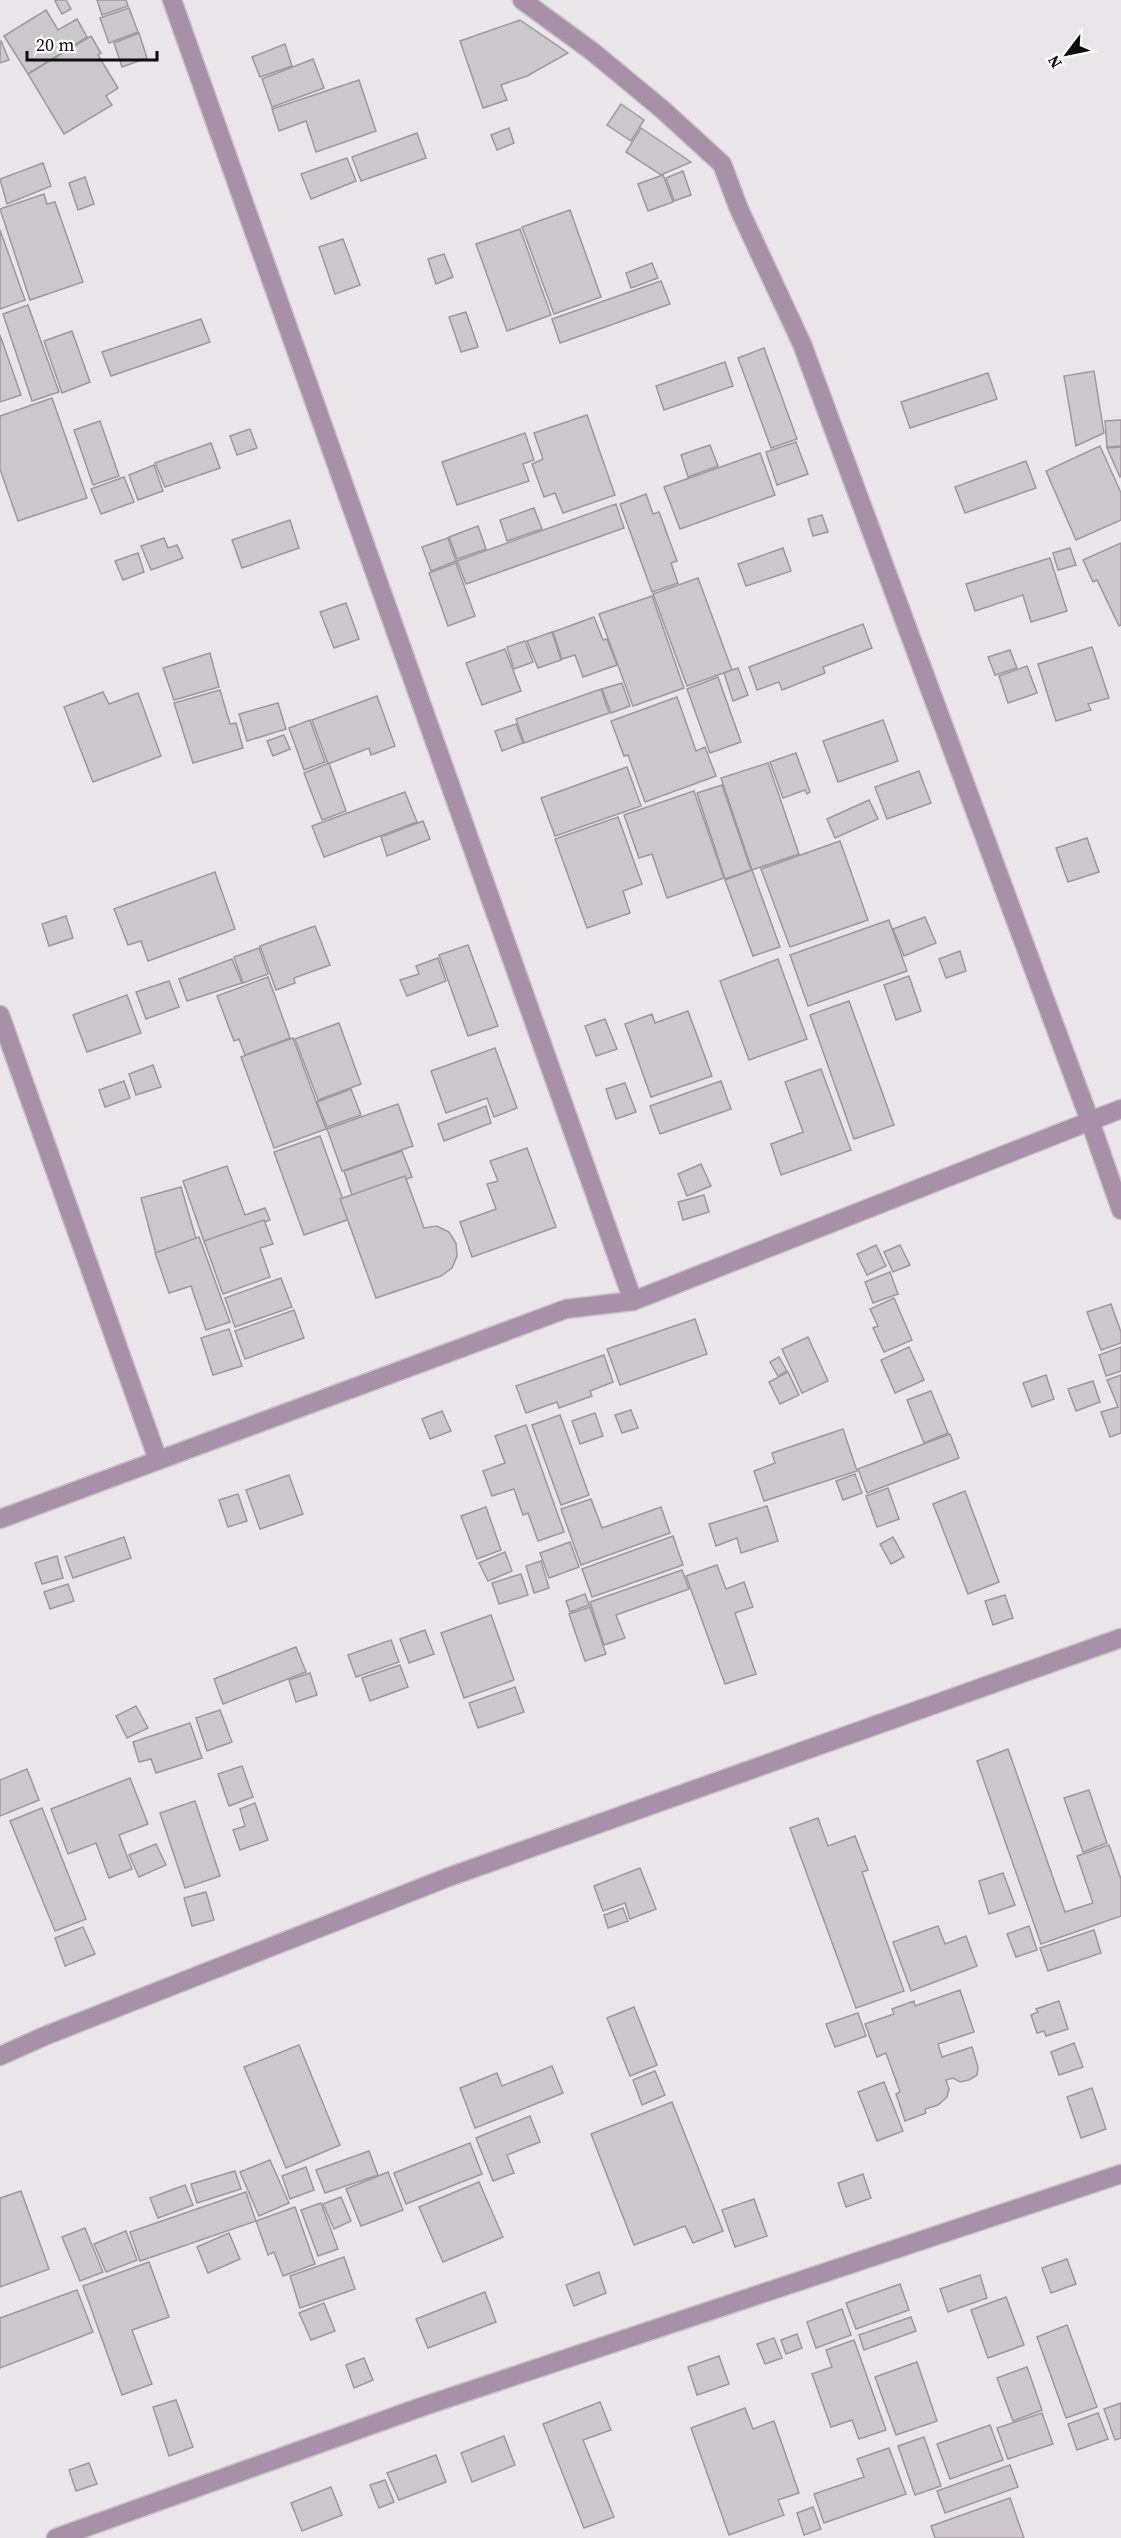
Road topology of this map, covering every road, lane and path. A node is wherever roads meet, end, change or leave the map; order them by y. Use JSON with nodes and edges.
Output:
{"nodes":[{"id":1,"x":172,"y":0,"type":"edge"},
{"id":2,"x":522,"y":0,"type":"edge"},
{"id":3,"x":0,"y":1015,"type":"edge"},
{"id":4,"x":1121,"y":1109,"type":"edge"},
{"id":5,"x":1090,"y":1121,"type":"junction"},
{"id":6,"x":1121,"y":1210,"type":"edge"},
{"id":7,"x":633,"y":1301,"type":"junction"},
{"id":8,"x":158,"y":1460,"type":"junction"},
{"id":9,"x":0,"y":1519,"type":"edge"},
{"id":10,"x":1121,"y":1638,"type":"edge"},
{"id":11,"x":0,"y":2056,"type":"edge"},
{"id":12,"x":1121,"y":2174,"type":"edge"},
{"id":13,"x":56,"y":2538,"type":"edge"}],
"edges":[{"from":1,"to":7,"type":"street"},
{"from":2,"to":5,"type":"street"},
{"from":3,"to":8,"type":"street"},
{"from":4,"to":5,"type":"street"},
{"from":5,"to":6,"type":"street"},
{"from":5,"to":7,"type":"street"},
{"from":7,"to":8,"type":"street"},
{"from":8,"to":9,"type":"street"},
{"from":10,"to":11,"type":"street"},
{"from":12,"to":13,"type":"street"}]}
